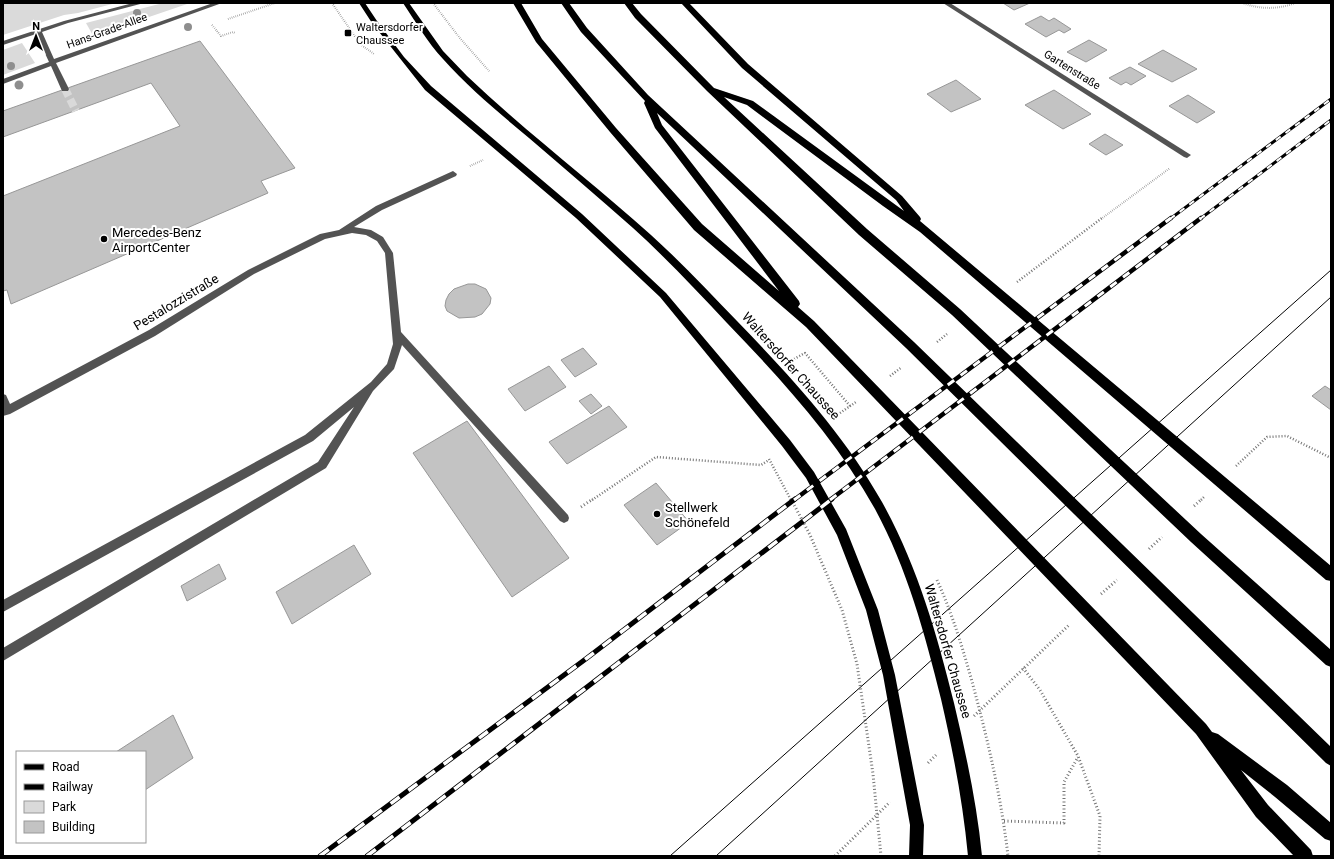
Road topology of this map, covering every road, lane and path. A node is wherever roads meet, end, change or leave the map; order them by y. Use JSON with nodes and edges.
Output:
{"nodes":[{"id":1,"x":141,"y":3,"type":"edge"},
{"id":2,"x":219,"y":3,"type":"edge"},
{"id":3,"x":332,"y":3,"type":"edge"},
{"id":4,"x":362,"y":3,"type":"edge"},
{"id":5,"x":406,"y":3,"type":"edge"},
{"id":6,"x":517,"y":3,"type":"edge"},
{"id":7,"x":565,"y":3,"type":"edge"},
{"id":8,"x":628,"y":3,"type":"edge"},
{"id":9,"x":685,"y":3,"type":"edge"},
{"id":10,"x":946,"y":3,"type":"edge"},
{"id":11,"x":1242,"y":3,"type":"edge"},
{"id":12,"x":1295,"y":3,"type":"edge"},
{"id":13,"x":212,"y":25,"type":"dead end"},
{"id":14,"x":38,"y":32,"type":"junction"},
{"id":15,"x":234,"y":33,"type":"dead end"},
{"id":16,"x":3,"y":43,"type":"edge"},
{"id":17,"x":377,"y":56,"type":"dead end"},
{"id":18,"x":51,"y":63,"type":"junction"},
{"id":19,"x":3,"y":82,"type":"edge"},
{"id":20,"x":65,"y":89,"type":"tunnel mouth"},
{"id":21,"x":710,"y":89,"type":"junction"},
{"id":22,"x":645,"y":97,"type":"junction"},
{"id":23,"x":480,"y":154,"type":"dead end"},
{"id":24,"x":1187,"y":155,"type":"joint"},
{"id":25,"x":486,"y":159,"type":"dead end"},
{"id":26,"x":453,"y":174,"type":"dead end"},
{"id":27,"x":1124,"y":202,"type":"dead end"},
{"id":28,"x":924,"y":229,"type":"junction"},
{"id":29,"x":341,"y":231,"type":"junction"},
{"id":30,"x":810,"y":324,"type":"junction"},
{"id":31,"x":398,"y":334,"type":"junction"},
{"id":32,"x":793,"y":360,"type":"dead end"},
{"id":33,"x":374,"y":384,"type":"junction"},
{"id":34,"x":3,"y":398,"type":"edge"},
{"id":35,"x":850,"y":406,"type":"dead end"},
{"id":36,"x":5,"y":412,"type":"edge"},
{"id":37,"x":768,"y":457,"type":"dead end"},
{"id":38,"x":564,"y":518,"type":"dead end"},
{"id":39,"x":1331,"y":575,"type":"edge"},
{"id":40,"x":3,"y":606,"type":"edge"},
{"id":41,"x":3,"y":655,"type":"edge"},
{"id":42,"x":1331,"y":660,"type":"edge"},
{"id":43,"x":1023,"y":668,"type":"dead end"},
{"id":44,"x":1201,"y":729,"type":"junction"},
{"id":45,"x":1078,"y":756,"type":"junction"},
{"id":46,"x":992,"y":758,"type":"dead end"},
{"id":47,"x":1331,"y":758,"type":"edge"},
{"id":48,"x":1004,"y":821,"type":"junction"},
{"id":49,"x":869,"y":823,"type":"dead end"},
{"id":50,"x":1331,"y":833,"type":"edge"},
{"id":51,"x":835,"y":856,"type":"edge"},
{"id":52,"x":881,"y":856,"type":"edge"},
{"id":53,"x":916,"y":856,"type":"edge"},
{"id":54,"x":975,"y":856,"type":"edge"},
{"id":55,"x":1008,"y":856,"type":"edge"},
{"id":56,"x":1098,"y":856,"type":"edge"},
{"id":57,"x":1305,"y":856,"type":"edge"}],
"edges":[{"from":1,"to":14,"type":"street","name":"Hans-Grade-Allee"},
{"from":2,"to":18,"type":"street","name":"Hans-Grade-Allee"},
{"from":3,"to":17,"type":"path"},
{"from":4,"to":53,"type":"main road"},
{"from":5,"to":54,"type":"main road","name":"Waltersdorfer Chaussee"},
{"from":6,"to":30,"type":"highway"},
{"from":7,"to":22,"type":"highway"},
{"from":8,"to":21,"type":"highway"},
{"from":9,"to":28,"type":"highway"},
{"from":10,"to":24,"type":"street","name":"Gartenstraße"},
{"from":11,"to":12,"type":"path"},
{"from":13,"to":15,"type":"path"},
{"from":14,"to":16,"type":"street","name":"Hans-Grade-Allee"},
{"from":14,"to":18,"type":"street"},
{"from":18,"to":19,"type":"street","name":"Hans-Grade-Allee"},
{"from":18,"to":20,"type":"street"},
{"from":21,"to":28,"type":"highway"},
{"from":21,"to":42,"type":"highway"},
{"from":22,"to":30,"type":"highway"},
{"from":22,"to":47,"type":"highway"},
{"from":23,"to":25,"type":"path"},
{"from":24,"to":27,"type":"path"},
{"from":26,"to":29,"type":"street"},
{"from":28,"to":39,"type":"highway"},
{"from":29,"to":31,"type":"street","name":"Pestalozzistraße"},
{"from":29,"to":36,"type":"street","name":"Pestalozzistraße"},
{"from":30,"to":44,"type":"highway"},
{"from":31,"to":33,"type":"street"},
{"from":31,"to":38,"type":"street"},
{"from":32,"to":35,"type":"path"},
{"from":33,"to":40,"type":"street"},
{"from":33,"to":41,"type":"street"},
{"from":34,"to":36,"type":"street"},
{"from":37,"to":52,"type":"path"},
{"from":43,"to":45,"type":"path"},
{"from":44,"to":50,"type":"highway"},
{"from":44,"to":57,"type":"highway"},
{"from":45,"to":48,"type":"path"},
{"from":45,"to":56,"type":"path"},
{"from":46,"to":48,"type":"path"},
{"from":48,"to":55,"type":"path"},
{"from":49,"to":51,"type":"path"}]}
